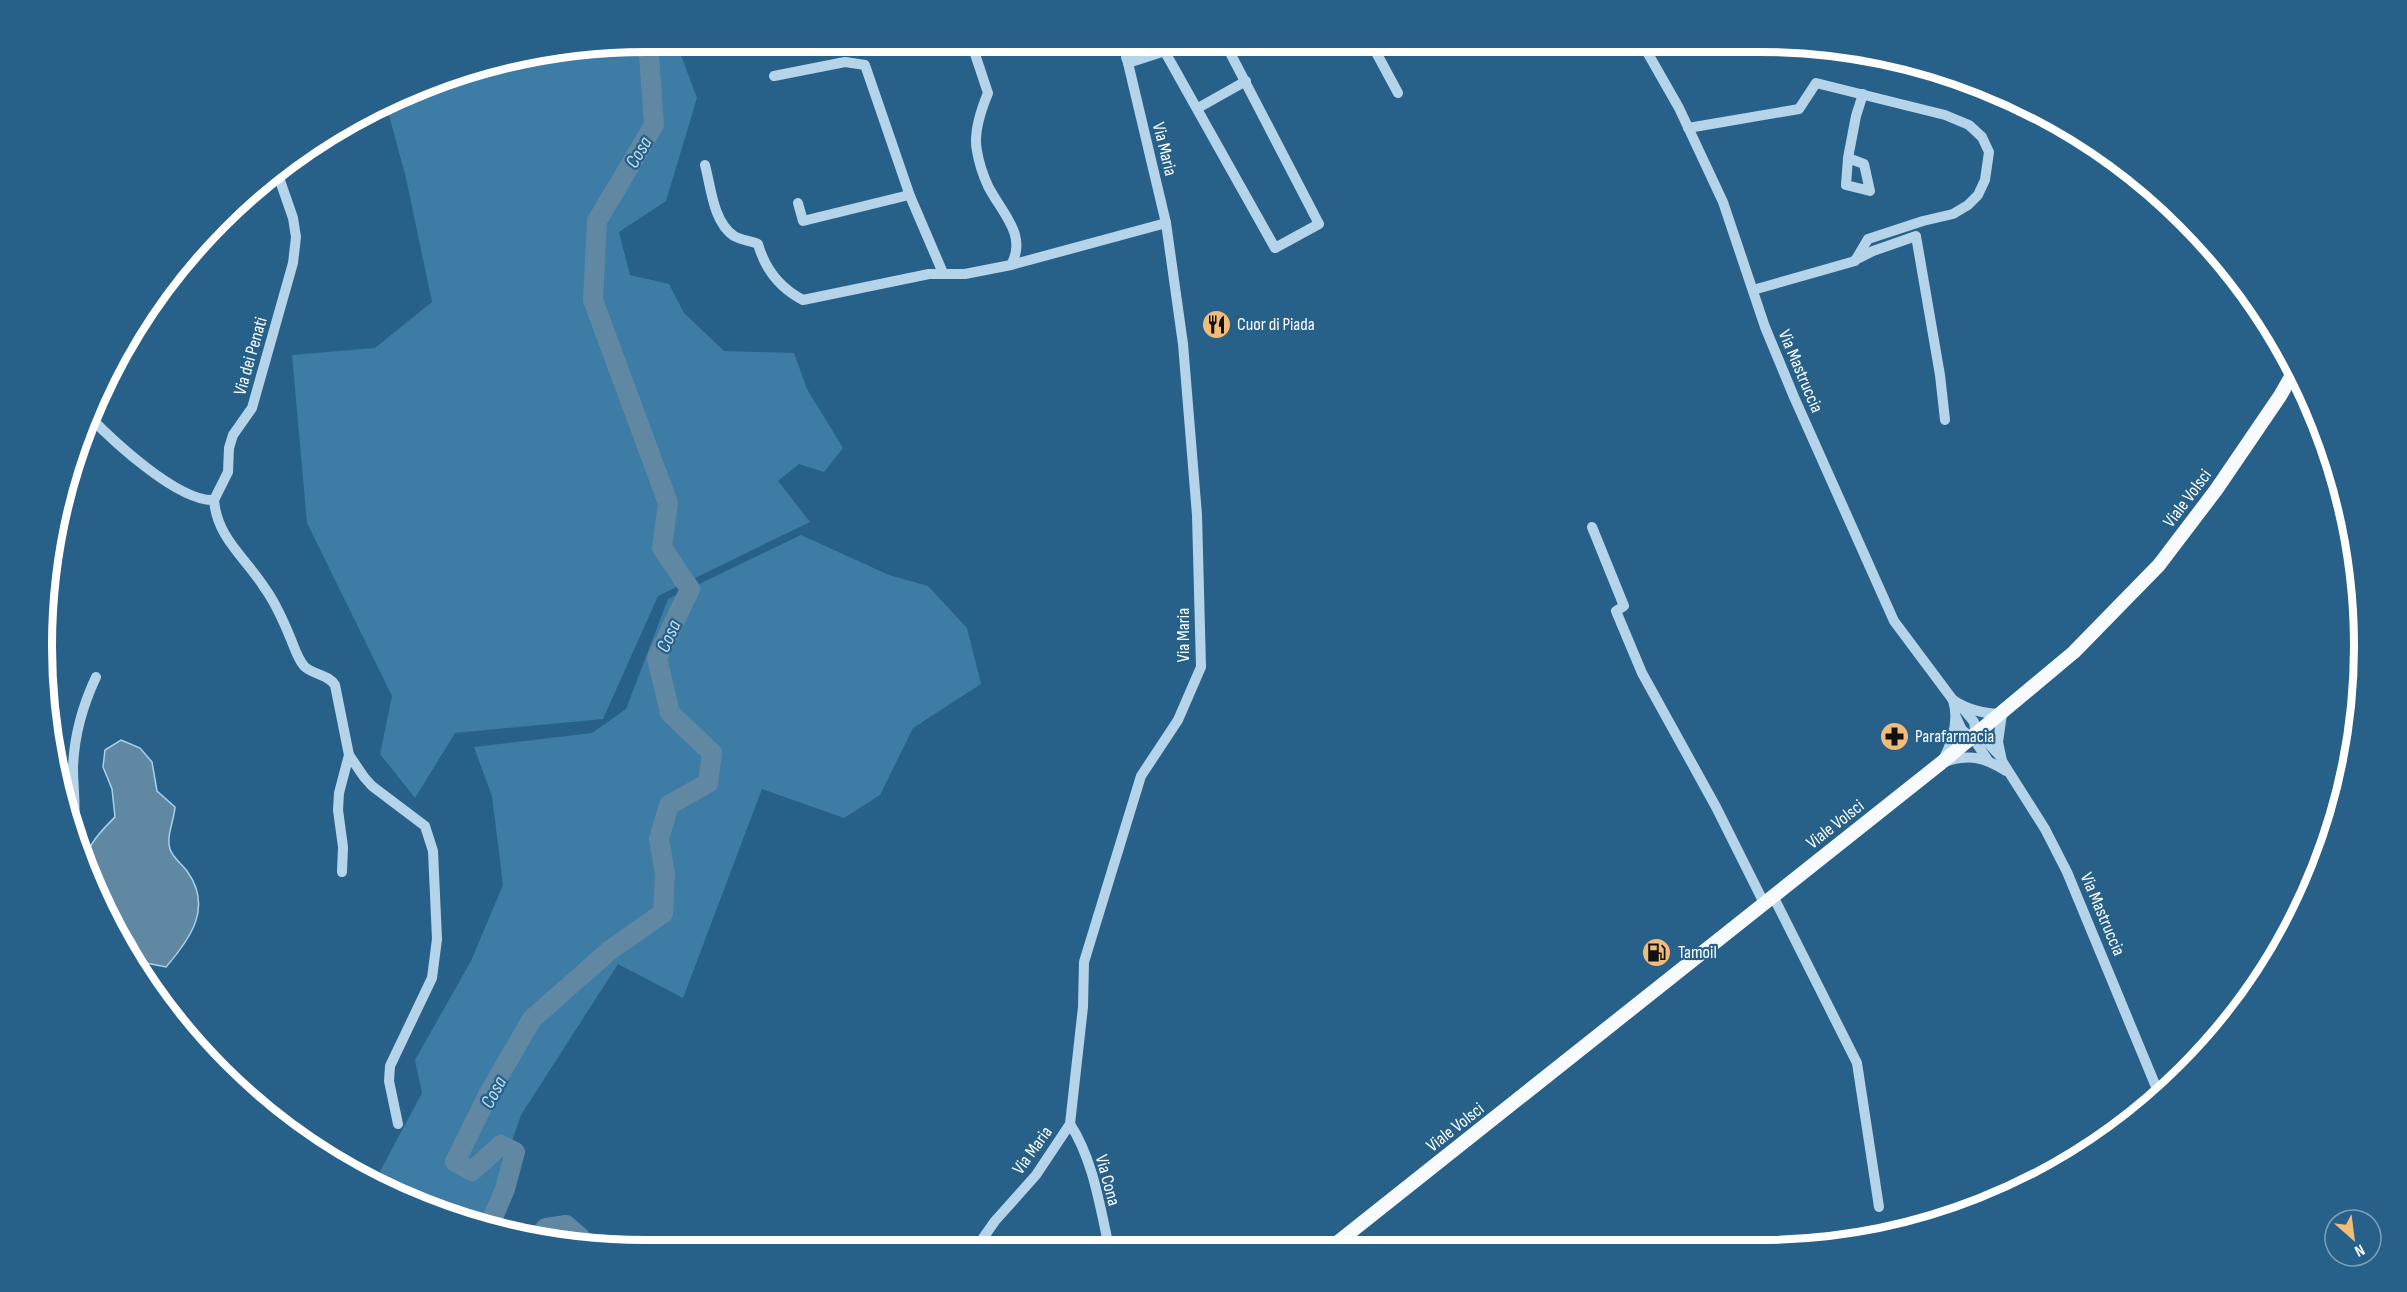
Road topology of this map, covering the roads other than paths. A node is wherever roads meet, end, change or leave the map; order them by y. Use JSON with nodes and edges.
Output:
{"nodes":[{"id":1,"x":974,"y":52,"type":"edge"},
{"id":2,"x":1124,"y":52,"type":"edge"},
{"id":3,"x":1128,"y":52,"type":"edge"},
{"id":4,"x":1166,"y":52,"type":"joint"},
{"id":5,"x":1230,"y":52,"type":"edge"},
{"id":6,"x":1376,"y":52,"type":"edge"},
{"id":7,"x":1647,"y":52,"type":"edge"},
{"id":8,"x":1128,"y":63,"type":"junction"},
{"id":9,"x":774,"y":76,"type":"dead end"},
{"id":10,"x":1246,"y":81,"type":"junction"},
{"id":11,"x":1398,"y":93,"type":"dead end"},
{"id":12,"x":1863,"y":94,"type":"junction"},
{"id":13,"x":1198,"y":108,"type":"junction"},
{"id":14,"x":1688,"y":128,"type":"junction"},
{"id":15,"x":1848,"y":159,"type":"dead end"},
{"id":16,"x":705,"y":165,"type":"dead end"},
{"id":17,"x":280,"y":179,"type":"edge"},
{"id":18,"x":909,"y":195,"type":"junction"},
{"id":19,"x":798,"y":203,"type":"dead end"},
{"id":20,"x":1166,"y":223,"type":"junction"},
{"id":21,"x":1855,"y":261,"type":"junction"},
{"id":22,"x":1011,"y":265,"type":"junction"},
{"id":23,"x":943,"y":273,"type":"junction"},
{"id":24,"x":1753,"y":290,"type":"junction"},
{"id":25,"x":2290,"y":378,"type":"edge"},
{"id":26,"x":1945,"y":420,"type":"dead end"},
{"id":27,"x":97,"y":423,"type":"edge"},
{"id":28,"x":214,"y":500,"type":"junction"},
{"id":29,"x":1592,"y":527,"type":"dead end"},
{"id":30,"x":96,"y":677,"type":"dead end"},
{"id":31,"x":1957,"y":703,"type":"junction"},
{"id":32,"x":2002,"y":714,"type":"junction"},
{"id":33,"x":1956,"y":716,"type":"junction"},
{"id":34,"x":1975,"y":736,"type":"junction"},
{"id":35,"x":349,"y":755,"type":"junction"},
{"id":36,"x":2000,"y":756,"type":"junction"},
{"id":37,"x":1987,"y":759,"type":"junction"},
{"id":38,"x":1941,"y":763,"type":"junction"},
{"id":39,"x":2006,"y":772,"type":"junction"},
{"id":40,"x":74,"y":802,"type":"edge"},
{"id":41,"x":342,"y":872,"type":"dead end"},
{"id":42,"x":1769,"y":900,"type":"junction"},
{"id":43,"x":2156,"y":1088,"type":"edge"},
{"id":44,"x":398,"y":1124,"type":"dead end"},
{"id":45,"x":1070,"y":1124,"type":"junction"},
{"id":46,"x":1879,"y":1207,"type":"dead end"},
{"id":47,"x":982,"y":1240,"type":"edge"},
{"id":48,"x":1106,"y":1240,"type":"edge"},
{"id":49,"x":1341,"y":1240,"type":"edge"}],
"edges":[{"from":1,"to":22,"type":"street"},
{"from":2,"to":8,"type":"street"},
{"from":3,"to":8,"type":"street","name":"Via Maria"},
{"from":4,"to":8,"type":"street"},
{"from":4,"to":13,"type":"street"},
{"from":5,"to":10,"type":"street"},
{"from":6,"to":11,"type":"street"},
{"from":7,"to":14,"type":"street","name":"Via Mastruccia"},
{"from":8,"to":20,"type":"street","name":"Via Maria"},
{"from":9,"to":18,"type":"street"},
{"from":10,"to":13,"type":"street"},
{"from":10,"to":13,"type":"street"},
{"from":12,"to":14,"type":"street"},
{"from":12,"to":15,"type":"street"},
{"from":12,"to":21,"type":"street"},
{"from":14,"to":24,"type":"street","name":"Via Mastruccia"},
{"from":16,"to":23,"type":"street"},
{"from":17,"to":28,"type":"street","name":"Via dei Penati"},
{"from":18,"to":19,"type":"street"},
{"from":18,"to":23,"type":"street"},
{"from":20,"to":22,"type":"street"},
{"from":20,"to":45,"type":"street","name":"Via Maria"},
{"from":21,"to":24,"type":"street"},
{"from":21,"to":26,"type":"street"},
{"from":22,"to":23,"type":"street"},
{"from":24,"to":31,"type":"street","name":"Via Mastruccia"},
{"from":25,"to":32,"type":"main road","name":"Viale Volsci"},
{"from":27,"to":28,"type":"street"},
{"from":28,"to":35,"type":"street"},
{"from":29,"to":42,"type":"street"},
{"from":30,"to":40,"type":"street"},
{"from":31,"to":32,"type":"street"},
{"from":31,"to":33,"type":"street"},
{"from":31,"to":34,"type":"street","name":"Via Mastruccia"},
{"from":32,"to":34,"type":"main road","name":"Viale Volsci"},
{"from":32,"to":36,"type":"street"},
{"from":33,"to":34,"type":"street"},
{"from":33,"to":38,"type":"street"},
{"from":34,"to":36,"type":"street"},
{"from":34,"to":37,"type":"street"},
{"from":34,"to":38,"type":"main road","name":"Viale Volsci"},
{"from":35,"to":41,"type":"street"},
{"from":35,"to":44,"type":"street"},
{"from":36,"to":39,"type":"street","name":"Via Mastruccia"},
{"from":37,"to":38,"type":"street"},
{"from":37,"to":39,"type":"street"},
{"from":38,"to":42,"type":"main road","name":"Viale Volsci"},
{"from":39,"to":43,"type":"street","name":"Via Mastruccia"},
{"from":42,"to":46,"type":"street"},
{"from":42,"to":49,"type":"main road","name":"Viale Volsci"},
{"from":45,"to":47,"type":"street","name":"Via Maria"},
{"from":45,"to":48,"type":"street","name":"Via Cona"}]}
